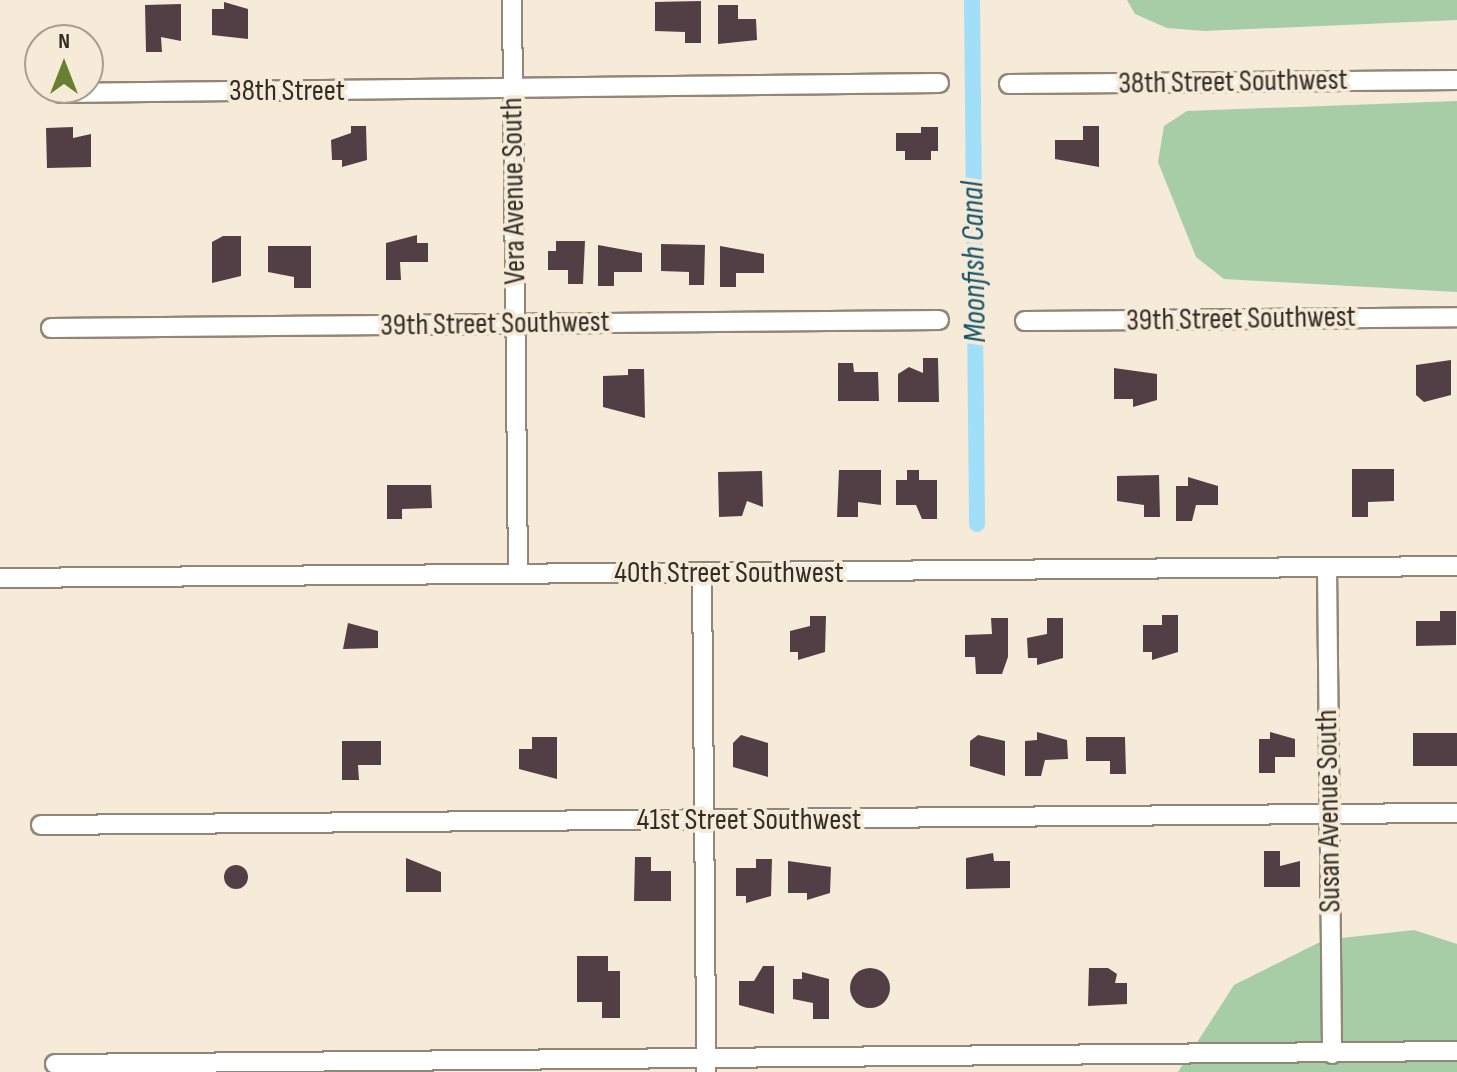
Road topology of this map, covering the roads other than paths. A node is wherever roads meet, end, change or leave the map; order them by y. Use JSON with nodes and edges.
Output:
{"nodes":[{"id":1,"x":512,"y":0,"type":"edge"},
{"id":2,"x":1457,"y":80,"type":"edge"},
{"id":3,"x":939,"y":83,"type":"dead end"},
{"id":4,"x":1009,"y":84,"type":"dead end"},
{"id":5,"x":513,"y":88,"type":"junction"},
{"id":6,"x":104,"y":93,"type":"edge"},
{"id":7,"x":1457,"y":317,"type":"edge"},
{"id":8,"x":939,"y":320,"type":"dead end"},
{"id":9,"x":1025,"y":321,"type":"dead end"},
{"id":10,"x":515,"y":324,"type":"junction"},
{"id":11,"x":51,"y":328,"type":"dead end"},
{"id":12,"x":1457,"y":566,"type":"edge"},
{"id":13,"x":1327,"y":567,"type":"junction"},
{"id":14,"x":702,"y":573,"type":"junction"},
{"id":15,"x":518,"y":574,"type":"junction"},
{"id":16,"x":0,"y":578,"type":"edge"},
{"id":17,"x":1457,"y":813,"type":"edge"},
{"id":18,"x":1330,"y":814,"type":"junction"},
{"id":19,"x":703,"y":820,"type":"junction"},
{"id":20,"x":41,"y":825,"type":"dead end"},
{"id":21,"x":1457,"y":1051,"type":"edge"},
{"id":22,"x":1332,"y":1054,"type":"junction"},
{"id":23,"x":55,"y":1064,"type":"dead end"},
{"id":24,"x":706,"y":1064,"type":"edge"},
{"id":25,"x":944,"y":1064,"type":"edge"}],
"edges":[{"from":1,"to":5,"type":"street","name":"Vera Avenue South"},
{"from":2,"to":4,"type":"street","name":"38th Street Southwest"},
{"from":3,"to":5,"type":"street"},
{"from":5,"to":6,"type":"street","name":"38th Street"},
{"from":5,"to":10,"type":"street","name":"Vera Avenue South"},
{"from":7,"to":9,"type":"street","name":"39th Street Southwest"},
{"from":8,"to":10,"type":"street","name":"39th Street Southwest"},
{"from":10,"to":11,"type":"street","name":"39th Street Southwest"},
{"from":10,"to":15,"type":"street","name":"Vera Avenue South"},
{"from":12,"to":13,"type":"street","name":"40th Street Southwest"},
{"from":13,"to":14,"type":"street","name":"40th Street Southwest"},
{"from":13,"to":18,"type":"street","name":"Susan Avenue South"},
{"from":14,"to":15,"type":"street","name":"40th Street Southwest"},
{"from":14,"to":19,"type":"street"},
{"from":15,"to":16,"type":"street","name":"40th Street Southwest"},
{"from":17,"to":18,"type":"street","name":"41st Street Southwest"},
{"from":18,"to":19,"type":"street","name":"41st Street Southwest"},
{"from":18,"to":22,"type":"street","name":"Susan Avenue South"},
{"from":19,"to":20,"type":"street","name":"41st Street Southwest"},
{"from":19,"to":24,"type":"street"},
{"from":21,"to":22,"type":"street"},
{"from":22,"to":25,"type":"street"},
{"from":23,"to":24,"type":"street"},
{"from":24,"to":25,"type":"street"}]}
